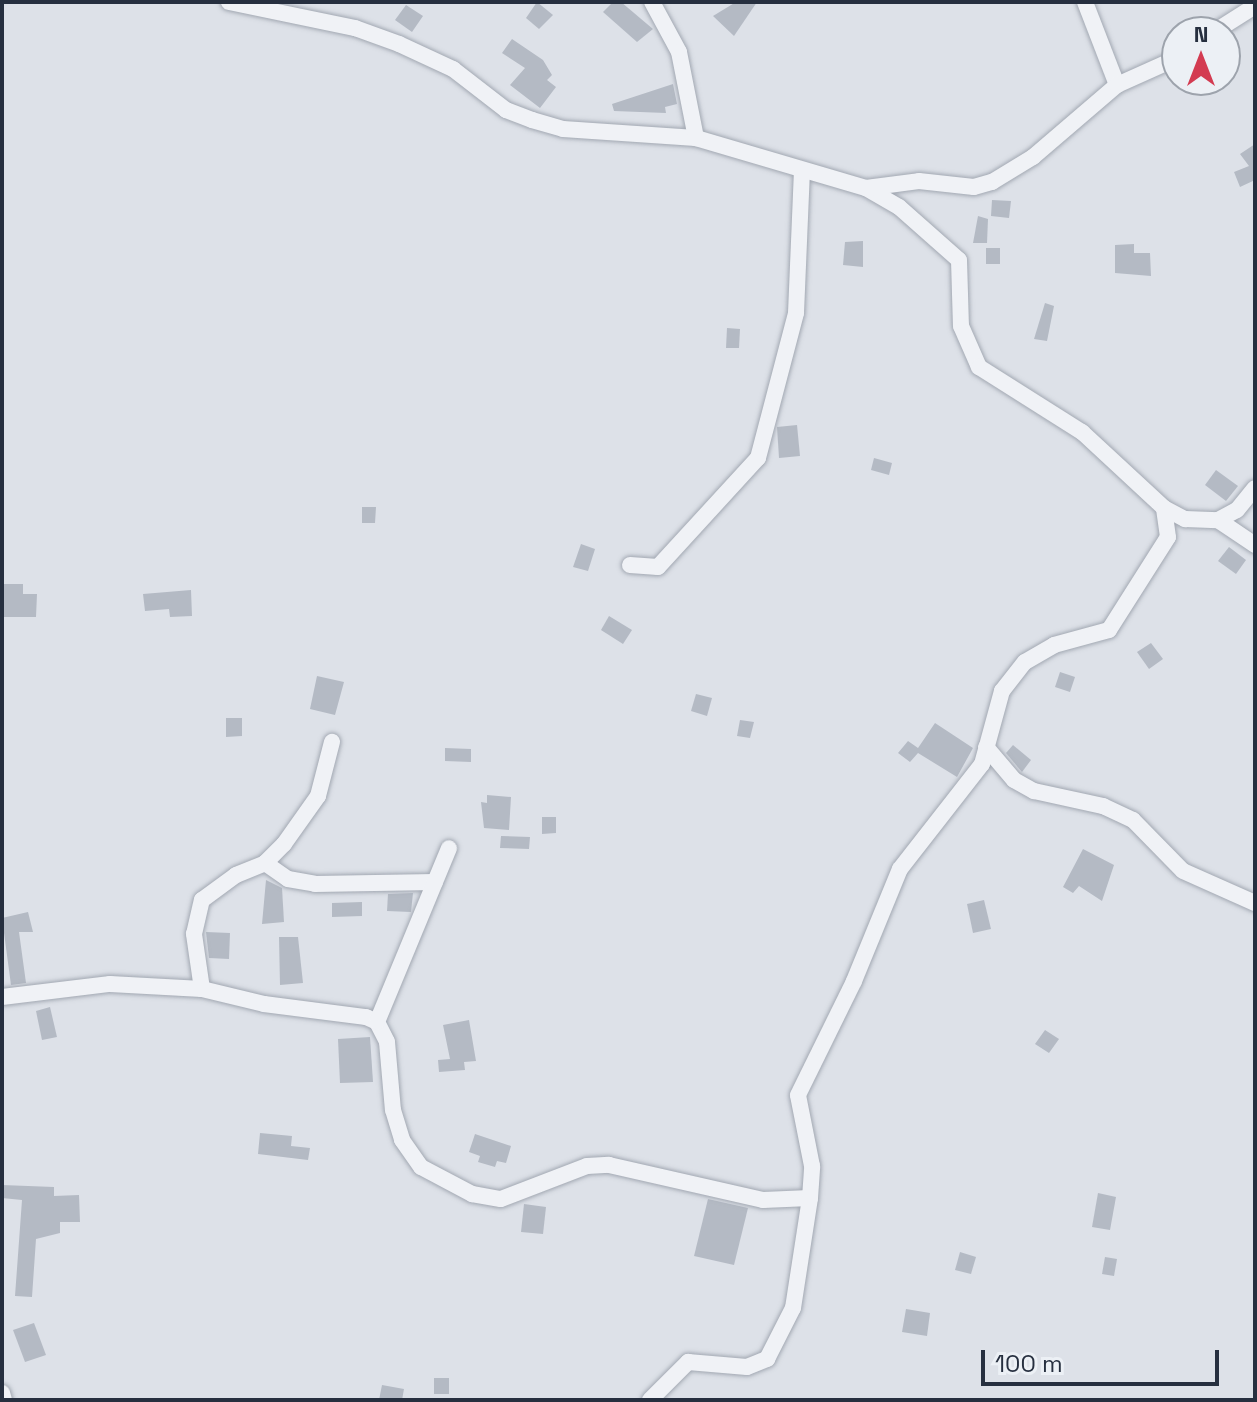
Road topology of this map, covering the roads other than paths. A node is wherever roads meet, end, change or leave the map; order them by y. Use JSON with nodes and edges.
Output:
{"nodes":[{"id":1,"x":229,"y":2,"type":"edge"},
{"id":2,"x":652,"y":2,"type":"edge"},
{"id":3,"x":1085,"y":2,"type":"edge"},
{"id":4,"x":260,"y":5,"type":"edge"},
{"id":5,"x":1161,"y":65,"type":"edge"},
{"id":6,"x":1117,"y":85,"type":"junction"},
{"id":7,"x":696,"y":138,"type":"junction"},
{"id":8,"x":802,"y":171,"type":"junction"},
{"id":9,"x":866,"y":188,"type":"junction"},
{"id":10,"x":1255,"y":488,"type":"edge"},
{"id":11,"x":1164,"y":508,"type":"junction"},
{"id":12,"x":1218,"y":520,"type":"junction"},
{"id":13,"x":1255,"y":545,"type":"edge"},
{"id":14,"x":630,"y":565,"type":"dead end"},
{"id":15,"x":332,"y":742,"type":"dead end"},
{"id":16,"x":986,"y":747,"type":"junction"},
{"id":17,"x":449,"y":848,"type":"dead end"},
{"id":18,"x":265,"y":863,"type":"junction"},
{"id":19,"x":435,"y":882,"type":"junction"},
{"id":20,"x":1255,"y":903,"type":"edge"},
{"id":21,"x":202,"y":989,"type":"junction"},
{"id":22,"x":2,"y":997,"type":"edge"},
{"id":23,"x":377,"y":1022,"type":"junction"},
{"id":24,"x":810,"y":1198,"type":"junction"},
{"id":25,"x":2,"y":1393,"type":"edge"},
{"id":26,"x":4,"y":1400,"type":"edge"},
{"id":27,"x":650,"y":1400,"type":"edge"}],
"edges":[{"from":1,"to":4,"type":"street"},
{"from":2,"to":7,"type":"street"},
{"from":3,"to":6,"type":"street"},
{"from":4,"to":7,"type":"street"},
{"from":5,"to":6,"type":"street"},
{"from":6,"to":9,"type":"street"},
{"from":7,"to":8,"type":"street"},
{"from":8,"to":9,"type":"street"},
{"from":8,"to":14,"type":"street"},
{"from":9,"to":11,"type":"street"},
{"from":10,"to":12,"type":"street"},
{"from":11,"to":12,"type":"street"},
{"from":11,"to":16,"type":"street"},
{"from":12,"to":13,"type":"street"},
{"from":15,"to":18,"type":"street"},
{"from":16,"to":20,"type":"street"},
{"from":16,"to":24,"type":"street"},
{"from":17,"to":19,"type":"street"},
{"from":18,"to":19,"type":"street"},
{"from":18,"to":21,"type":"street"},
{"from":19,"to":23,"type":"street"},
{"from":21,"to":22,"type":"street"},
{"from":21,"to":23,"type":"street"},
{"from":23,"to":24,"type":"street"},
{"from":24,"to":27,"type":"street"},
{"from":25,"to":26,"type":"street"}]}
